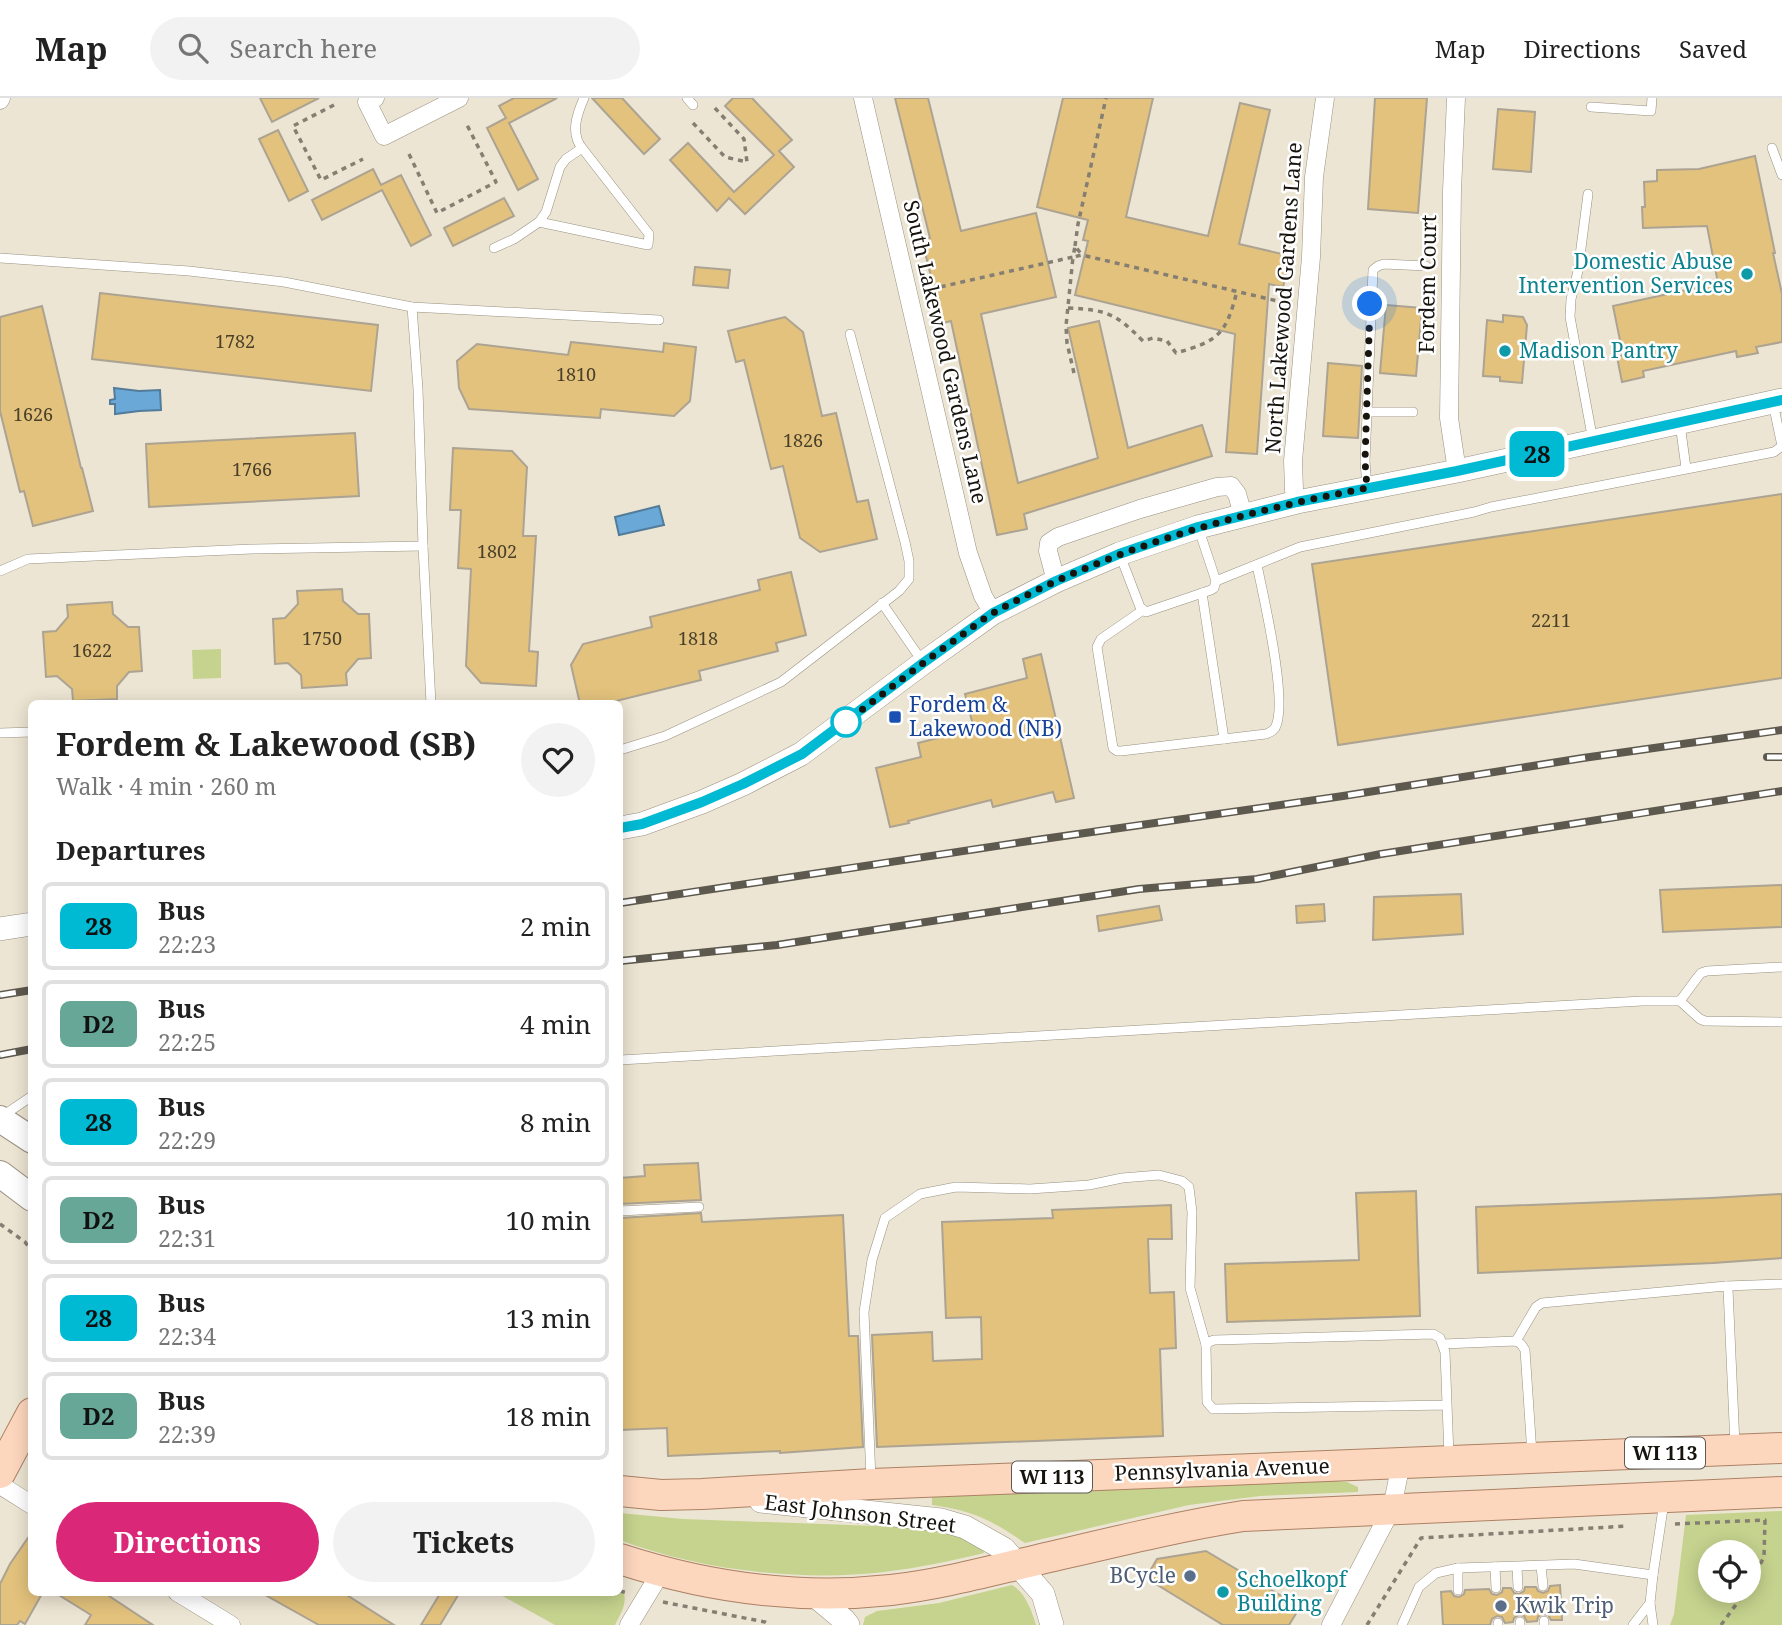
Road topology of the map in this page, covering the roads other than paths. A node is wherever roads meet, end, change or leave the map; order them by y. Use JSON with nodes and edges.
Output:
{"nodes":[{"id":1,"x":375,"y":98,"type":"edge"},
{"id":2,"x":459,"y":98,"type":"edge"},
{"id":3,"x":584,"y":98,"type":"edge"},
{"id":4,"x":863,"y":98,"type":"edge"},
{"id":5,"x":1325,"y":98,"type":"edge"},
{"id":6,"x":1456,"y":98,"type":"edge"},
{"id":7,"x":1652,"y":98,"type":"edge"},
{"id":8,"x":1591,"y":107,"type":"dead end"},
{"id":9,"x":582,"y":148,"type":"junction"},
{"id":10,"x":1772,"y":148,"type":"dead end"},
{"id":11,"x":1782,"y":175,"type":"edge"},
{"id":12,"x":1588,"y":194,"type":"dead end"},
{"id":13,"x":539,"y":222,"type":"junction"},
{"id":14,"x":494,"y":248,"type":"dead end"},
{"id":15,"x":0,"y":258,"type":"edge"},
{"id":16,"x":1426,"y":265,"type":"dead end"},
{"id":17,"x":412,"y":307,"type":"junction"},
{"id":18,"x":659,"y":320,"type":"dead end"},
{"id":19,"x":850,"y":334,"type":"dead end"},
{"id":20,"x":1777,"y":401,"type":"edge"},
{"id":21,"x":1366,"y":412,"type":"junction"},
{"id":22,"x":1413,"y":412,"type":"dead end"},
{"id":23,"x":1679,"y":423,"type":"junction"},
{"id":24,"x":1593,"y":442,"type":"junction"},
{"id":25,"x":1686,"y":468,"type":"junction"},
{"id":26,"x":1457,"y":471,"type":"junction"},
{"id":27,"x":1367,"y":488,"type":"junction"},
{"id":28,"x":1297,"y":502,"type":"junction"},
{"id":29,"x":1243,"y":515,"type":"junction"},
{"id":30,"x":1198,"y":527,"type":"junction"},
{"id":31,"x":423,"y":546,"type":"junction"},
{"id":32,"x":1119,"y":554,"type":"junction"},
{"id":33,"x":1257,"y":565,"type":"junction"},
{"id":34,"x":0,"y":571,"type":"edge"},
{"id":35,"x":1056,"y":581,"type":"junction"},
{"id":36,"x":1216,"y":581,"type":"junction"},
{"id":37,"x":1202,"y":593,"type":"junction"},
{"id":38,"x":882,"y":603,"type":"junction"},
{"id":39,"x":1143,"y":610,"type":"junction"},
{"id":40,"x":993,"y":613,"type":"junction"},
{"id":41,"x":923,"y":663,"type":"junction"},
{"id":42,"x":431,"y":700,"type":"edge"},
{"id":43,"x":28,"y":732,"type":"edge"},
{"id":44,"x":0,"y":733,"type":"edge"},
{"id":45,"x":1224,"y":739,"type":"junction"},
{"id":46,"x":623,"y":749,"type":"edge"},
{"id":47,"x":623,"y":827,"type":"edge"},
{"id":48,"x":28,"y":924,"type":"edge"},
{"id":49,"x":1,"y":927,"type":"edge"},
{"id":50,"x":1782,"y":967,"type":"edge"},
{"id":51,"x":1680,"y":1001,"type":"junction"},
{"id":52,"x":1782,"y":1022,"type":"edge"},
{"id":53,"x":623,"y":1060,"type":"edge"},
{"id":54,"x":28,"y":1099,"type":"edge"},
{"id":55,"x":0,"y":1118,"type":"edge"},
{"id":56,"x":28,"y":1137,"type":"edge"},
{"id":57,"x":2,"y":1178,"type":"edge"},
{"id":58,"x":28,"y":1195,"type":"edge"},
{"id":59,"x":699,"y":1207,"type":"dead end"},
{"id":60,"x":623,"y":1211,"type":"edge"},
{"id":61,"x":1782,"y":1284,"type":"edge"},
{"id":62,"x":1726,"y":1286,"type":"junction"},
{"id":63,"x":1516,"y":1341,"type":"junction"},
{"id":64,"x":1443,"y":1344,"type":"junction"},
{"id":65,"x":1206,"y":1345,"type":"junction"},
{"id":66,"x":1447,"y":1405,"type":"junction"},
{"id":67,"x":28,"y":1420,"type":"edge"},
{"id":68,"x":1782,"y":1448,"type":"edge"},
{"id":69,"x":1735,"y":1450,"type":"junction"},
{"id":70,"x":1533,"y":1458,"type":"junction"},
{"id":71,"x":1449,"y":1461,"type":"junction"},
{"id":72,"x":5,"y":1463,"type":"edge"},
{"id":73,"x":1401,"y":1463,"type":"junction"},
{"id":74,"x":872,"y":1484,"type":"junction"},
{"id":75,"x":0,"y":1485,"type":"edge"},
{"id":76,"x":623,"y":1491,"type":"edge"},
{"id":77,"x":1782,"y":1492,"type":"edge"},
{"id":78,"x":702,"y":1494,"type":"junction"},
{"id":79,"x":28,"y":1502,"type":"edge"},
{"id":80,"x":1392,"y":1508,"type":"junction"},
{"id":81,"x":1670,"y":1511,"type":"junction"},
{"id":82,"x":623,"y":1560,"type":"edge"},
{"id":83,"x":1019,"y":1564,"type":"junction"},
{"id":84,"x":1541,"y":1566,"type":"junction"},
{"id":85,"x":1495,"y":1567,"type":"junction"},
{"id":86,"x":1517,"y":1567,"type":"junction"},
{"id":87,"x":1458,"y":1569,"type":"junction"},
{"id":88,"x":661,"y":1572,"type":"junction"},
{"id":89,"x":1653,"y":1575,"type":"junction"},
{"id":90,"x":1543,"y":1586,"type":"dead end"},
{"id":91,"x":1518,"y":1587,"type":"dead end"},
{"id":92,"x":1496,"y":1588,"type":"dead end"},
{"id":93,"x":1458,"y":1591,"type":"dead end"},
{"id":94,"x":813,"y":1594,"type":"junction"},
{"id":95,"x":184,"y":1596,"type":"edge"},
{"id":96,"x":1650,"y":1603,"type":"junction"},
{"id":97,"x":231,"y":1625,"type":"edge"},
{"id":98,"x":629,"y":1625,"type":"edge"},
{"id":99,"x":848,"y":1625,"type":"edge"},
{"id":100,"x":1052,"y":1625,"type":"edge"},
{"id":101,"x":1331,"y":1625,"type":"edge"},
{"id":102,"x":1402,"y":1625,"type":"edge"},
{"id":103,"x":1633,"y":1625,"type":"edge"},
{"id":104,"x":1653,"y":1625,"type":"edge"}],
"edges":[{"from":1,"to":2,"type":"street"},
{"from":3,"to":9,"type":"lane"},
{"from":4,"to":40,"type":"street","name":"South Lakewood Gardens Lane"},
{"from":5,"to":28,"type":"street","name":"North Lakewood Gardens Lane"},
{"from":6,"to":26,"type":"street","name":"Fordem Court"},
{"from":7,"to":8,"type":"lane"},
{"from":9,"to":13,"type":"lane"},
{"from":9,"to":13,"type":"lane"},
{"from":10,"to":11,"type":"lane"},
{"from":12,"to":24,"type":"lane"},
{"from":13,"to":14,"type":"lane"},
{"from":15,"to":17,"type":"lane"},
{"from":16,"to":21,"type":"lane"},
{"from":17,"to":18,"type":"lane"},
{"from":17,"to":31,"type":"lane"},
{"from":19,"to":38,"type":"lane"},
{"from":20,"to":23,"type":"street"},
{"from":20,"to":25,"type":"lane"},
{"from":21,"to":22,"type":"lane"},
{"from":21,"to":27,"type":"lane"},
{"from":23,"to":24,"type":"street"},
{"from":23,"to":25,"type":"lane"},
{"from":24,"to":26,"type":"street"},
{"from":25,"to":33,"type":"lane"},
{"from":26,"to":27,"type":"street"},
{"from":27,"to":28,"type":"street"},
{"from":28,"to":29,"type":"street"},
{"from":29,"to":30,"type":"street"},
{"from":29,"to":35,"type":"street"},
{"from":30,"to":32,"type":"street"},
{"from":30,"to":36,"type":"lane"},
{"from":31,"to":34,"type":"lane"},
{"from":31,"to":42,"type":"lane"},
{"from":32,"to":35,"type":"street"},
{"from":32,"to":39,"type":"lane"},
{"from":33,"to":36,"type":"lane"},
{"from":33,"to":45,"type":"lane"},
{"from":35,"to":40,"type":"street"},
{"from":36,"to":37,"type":"lane"},
{"from":37,"to":39,"type":"lane"},
{"from":37,"to":45,"type":"lane"},
{"from":38,"to":41,"type":"lane"},
{"from":38,"to":46,"type":"lane"},
{"from":39,"to":45,"type":"lane"},
{"from":40,"to":41,"type":"street"},
{"from":41,"to":47,"type":"street"},
{"from":43,"to":44,"type":"lane"},
{"from":48,"to":49,"type":"street"},
{"from":50,"to":51,"type":"lane"},
{"from":51,"to":52,"type":"lane"},
{"from":51,"to":53,"type":"lane"},
{"from":54,"to":55,"type":"lane"},
{"from":55,"to":56,"type":"main road"},
{"from":57,"to":58,"type":"main road"},
{"from":59,"to":60,"type":"lane"},
{"from":61,"to":62,"type":"lane"},
{"from":62,"to":63,"type":"lane"},
{"from":62,"to":69,"type":"lane"},
{"from":63,"to":64,"type":"lane"},
{"from":63,"to":70,"type":"lane"},
{"from":64,"to":65,"type":"lane"},
{"from":64,"to":66,"type":"lane"},
{"from":65,"to":66,"type":"lane"},
{"from":65,"to":74,"type":"lane"},
{"from":66,"to":71,"type":"lane"},
{"from":67,"to":72,"type":"main road"},
{"from":68,"to":69,"type":"main road","name":"Pennsylvania Avenue","number":"WI 113"},
{"from":69,"to":70,"type":"main road","name":"Pennsylvania Avenue","number":"WI 113"},
{"from":70,"to":71,"type":"main road","name":"Pennsylvania Avenue","number":"WI 113"},
{"from":71,"to":73,"type":"main road","name":"Pennsylvania Avenue","number":"WI 113"},
{"from":73,"to":74,"type":"main road","name":"Pennsylvania Avenue","number":"WI 113"},
{"from":73,"to":80,"type":"street"},
{"from":74,"to":78,"type":"main road","name":"Pennsylvania Avenue","number":"WI 113"},
{"from":75,"to":79,"type":"street"},
{"from":76,"to":78,"type":"main road","name":"Pennsylvania Avenue","number":"WI 113"},
{"from":77,"to":81,"type":"main road","number":"WI 113"},
{"from":78,"to":83,"type":"street","name":"East Johnson Street"},
{"from":80,"to":81,"type":"main road","number":"WI 113"},
{"from":80,"to":83,"type":"main road","number":"WI 113"},
{"from":80,"to":101,"type":"street"},
{"from":81,"to":89,"type":"lane"},
{"from":82,"to":88,"type":"main road","number":"WI 113"},
{"from":83,"to":94,"type":"main road","number":"WI 113"},
{"from":83,"to":100,"type":"street","name":"East Johnson Street"},
{"from":84,"to":86,"type":"lane"},
{"from":84,"to":89,"type":"lane"},
{"from":84,"to":90,"type":"lane"},
{"from":85,"to":86,"type":"lane"},
{"from":85,"to":87,"type":"lane"},
{"from":85,"to":92,"type":"lane"},
{"from":86,"to":91,"type":"lane"},
{"from":87,"to":93,"type":"lane"},
{"from":87,"to":102,"type":"lane"},
{"from":88,"to":94,"type":"main road","number":"WI 113"},
{"from":88,"to":98,"type":"street"},
{"from":89,"to":96,"type":"lane"},
{"from":94,"to":99,"type":"street"},
{"from":95,"to":97,"type":"street"},
{"from":96,"to":103,"type":"lane"},
{"from":96,"to":104,"type":"lane"}]}
